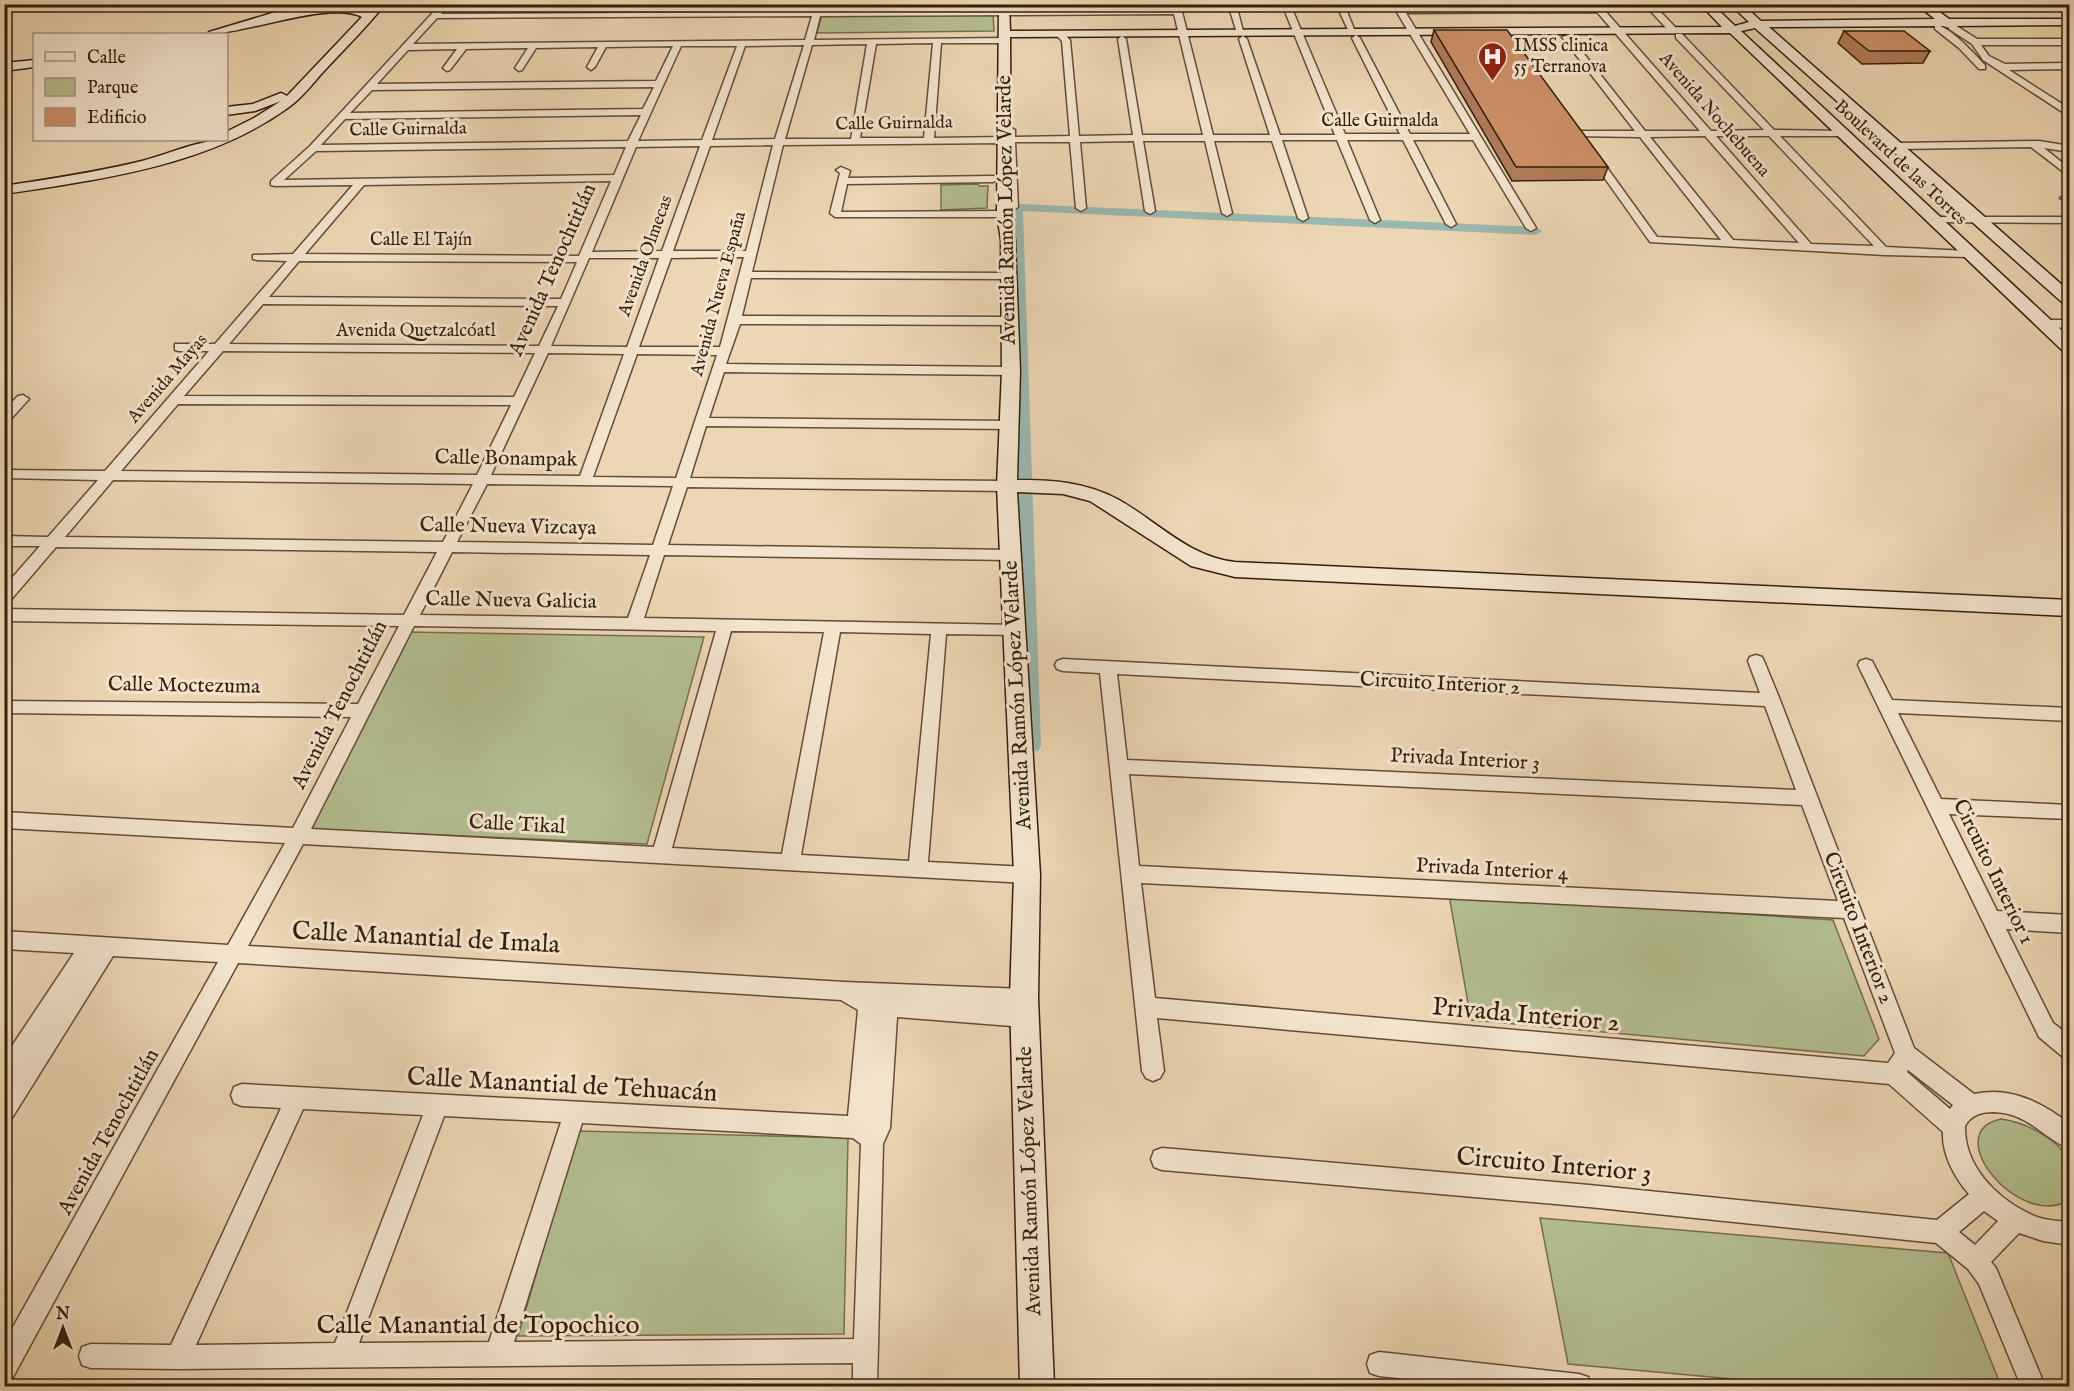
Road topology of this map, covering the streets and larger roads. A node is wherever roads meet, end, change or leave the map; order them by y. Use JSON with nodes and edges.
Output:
{"nodes":[{"id":1,"x":304,"y":4,"type":"edge"},
{"id":2,"x":380,"y":4,"type":"edge"},
{"id":3,"x":445,"y":4,"type":"edge"},
{"id":4,"x":519,"y":4,"type":"edge"},
{"id":5,"x":581,"y":4,"type":"edge"},
{"id":6,"x":644,"y":4,"type":"edge"},
{"id":7,"x":700,"y":4,"type":"edge"},
{"id":8,"x":1232,"y":4,"type":"edge"},
{"id":9,"x":1286,"y":4,"type":"edge"},
{"id":10,"x":1340,"y":4,"type":"edge"},
{"id":11,"x":1648,"y":4,"type":"edge"},
{"id":12,"x":1705,"y":4,"type":"edge"},
{"id":13,"x":1735,"y":4,"type":"edge"},
{"id":14,"x":1906,"y":4,"type":"edge"},
{"id":15,"x":1921,"y":4,"type":"edge"},
{"id":16,"x":1597,"y":7,"type":"edge"},
{"id":17,"x":879,"y":8,"type":"edge"},
{"id":18,"x":942,"y":8,"type":"edge"},
{"id":19,"x":1004,"y":8,"type":"edge"},
{"id":20,"x":1177,"y":8,"type":"edge"},
{"id":21,"x":1398,"y":8,"type":"edge"},
{"id":22,"x":759,"y":9,"type":"edge"},
{"id":23,"x":818,"y":9,"type":"edge"},
{"id":24,"x":696,"y":14,"type":"junction"},
{"id":25,"x":512,"y":15,"type":"junction"},
{"id":26,"x":574,"y":15,"type":"junction"},
{"id":27,"x":277,"y":16,"type":"junction"},
{"id":28,"x":436,"y":16,"type":"junction"},
{"id":29,"x":1717,"y":16,"type":"junction"},
{"id":30,"x":369,"y":17,"type":"junction"},
{"id":31,"x":2070,"y":22,"type":"edge"},
{"id":32,"x":506,"y":24,"type":"dead end"},
{"id":33,"x":1758,"y":24,"type":"junction"},
{"id":34,"x":1942,"y":25,"type":"junction"},
{"id":35,"x":2070,"y":27,"type":"edge"},
{"id":36,"x":630,"y":30,"type":"junction"},
{"id":37,"x":500,"y":32,"type":"dead end"},
{"id":38,"x":1733,"y":32,"type":"junction"},
{"id":39,"x":217,"y":33,"type":"edge"},
{"id":40,"x":1676,"y":33,"type":"junction"},
{"id":41,"x":1620,"y":34,"type":"junction"},
{"id":42,"x":1299,"y":35,"type":"junction"},
{"id":43,"x":1354,"y":35,"type":"junction"},
{"id":44,"x":1415,"y":35,"type":"junction"},
{"id":45,"x":1184,"y":36,"type":"junction"},
{"id":46,"x":1242,"y":36,"type":"junction"},
{"id":47,"x":1005,"y":37,"type":"junction"},
{"id":48,"x":1063,"y":37,"type":"junction"},
{"id":49,"x":1566,"y":37,"type":"junction"},
{"id":50,"x":1508,"y":38,"type":"junction"},
{"id":51,"x":809,"y":39,"type":"junction"},
{"id":52,"x":1122,"y":39,"type":"junction"},
{"id":53,"x":937,"y":41,"type":"junction"},
{"id":54,"x":872,"y":42,"type":"junction"},
{"id":55,"x":1975,"y":42,"type":"junction"},
{"id":56,"x":2070,"y":42,"type":"edge"},
{"id":57,"x":493,"y":43,"type":"junction"},
{"id":58,"x":742,"y":43,"type":"junction"},
{"id":59,"x":410,"y":44,"type":"junction"},
{"id":60,"x":604,"y":44,"type":"junction"},
{"id":61,"x":678,"y":44,"type":"junction"},
{"id":62,"x":1746,"y":44,"type":"junction"},
{"id":63,"x":534,"y":45,"type":"junction"},
{"id":64,"x":464,"y":46,"type":"junction"},
{"id":65,"x":1780,"y":46,"type":"junction"},
{"id":66,"x":33,"y":64,"type":"edge"},
{"id":67,"x":2070,"y":66,"type":"edge"},
{"id":68,"x":4,"y":67,"type":"edge"},
{"id":69,"x":591,"y":67,"type":"dead end"},
{"id":70,"x":447,"y":68,"type":"dead end"},
{"id":71,"x":519,"y":68,"type":"dead end"},
{"id":72,"x":2003,"y":68,"type":"junction"},
{"id":73,"x":33,"y":69,"type":"edge"},
{"id":74,"x":1990,"y":70,"type":"junction"},
{"id":75,"x":4,"y":72,"type":"edge"},
{"id":76,"x":2016,"y":80,"type":"junction"},
{"id":77,"x":659,"y":84,"type":"junction"},
{"id":78,"x":301,"y":87,"type":"junction"},
{"id":79,"x":369,"y":87,"type":"junction"},
{"id":80,"x":2058,"y":106,"type":"junction"},
{"id":81,"x":2070,"y":106,"type":"edge"},
{"id":82,"x":228,"y":111,"type":"edge"},
{"id":83,"x":646,"y":112,"type":"junction"},
{"id":84,"x":2070,"y":114,"type":"edge"},
{"id":85,"x":342,"y":116,"type":"junction"},
{"id":86,"x":1572,"y":126,"type":"edge"},
{"id":87,"x":1578,"y":134,"type":"junction"},
{"id":88,"x":1644,"y":134,"type":"junction"},
{"id":89,"x":1709,"y":134,"type":"junction"},
{"id":90,"x":1774,"y":134,"type":"junction"},
{"id":91,"x":1841,"y":134,"type":"junction"},
{"id":92,"x":228,"y":136,"type":"edge"},
{"id":93,"x":1276,"y":137,"type":"junction"},
{"id":94,"x":1341,"y":137,"type":"junction"},
{"id":95,"x":1406,"y":137,"type":"junction"},
{"id":96,"x":1476,"y":137,"type":"junction"},
{"id":97,"x":1138,"y":138,"type":"junction"},
{"id":98,"x":1209,"y":138,"type":"junction"},
{"id":99,"x":1007,"y":139,"type":"junction"},
{"id":100,"x":1075,"y":139,"type":"junction"},
{"id":101,"x":929,"y":140,"type":"junction"},
{"id":102,"x":185,"y":141,"type":"edge"},
{"id":103,"x":218,"y":141,"type":"edge"},
{"id":104,"x":855,"y":141,"type":"junction"},
{"id":105,"x":778,"y":142,"type":"junction"},
{"id":106,"x":706,"y":143,"type":"junction"},
{"id":107,"x":632,"y":144,"type":"junction"},
{"id":108,"x":2033,"y":144,"type":"junction"},
{"id":109,"x":1898,"y":146,"type":"junction"},
{"id":110,"x":313,"y":148,"type":"junction"},
{"id":111,"x":2070,"y":149,"type":"edge"},
{"id":112,"x":2070,"y":174,"type":"edge"},
{"id":113,"x":618,"y":178,"type":"junction"},
{"id":114,"x":993,"y":179,"type":"dead end"},
{"id":115,"x":4,"y":182,"type":"edge"},
{"id":116,"x":360,"y":183,"type":"junction"},
{"id":117,"x":4,"y":190,"type":"edge"},
{"id":118,"x":1081,"y":208,"type":"dead end"},
{"id":119,"x":1009,"y":211,"type":"junction"},
{"id":120,"x":1150,"y":211,"type":"dead end"},
{"id":121,"x":1227,"y":213,"type":"dead end"},
{"id":122,"x":1303,"y":218,"type":"dead end"},
{"id":123,"x":1375,"y":220,"type":"dead end"},
{"id":124,"x":1933,"y":220,"type":"junction"},
{"id":125,"x":1979,"y":220,"type":"junction"},
{"id":126,"x":2070,"y":220,"type":"edge"},
{"id":127,"x":1451,"y":224,"type":"dead end"},
{"id":128,"x":1531,"y":228,"type":"dead end"},
{"id":129,"x":1730,"y":244,"type":"junction"},
{"id":130,"x":1809,"y":248,"type":"junction"},
{"id":131,"x":1885,"y":252,"type":"junction"},
{"id":132,"x":750,"y":254,"type":"junction"},
{"id":133,"x":666,"y":255,"type":"junction"},
{"id":134,"x":1968,"y":255,"type":"junction"},
{"id":135,"x":257,"y":257,"type":"dead end"},
{"id":136,"x":296,"y":257,"type":"junction"},
{"id":137,"x":585,"y":257,"type":"junction"},
{"id":138,"x":746,"y":275,"type":"junction"},
{"id":139,"x":1010,"y":276,"type":"junction"},
{"id":140,"x":259,"y":300,"type":"junction"},
{"id":141,"x":2070,"y":301,"type":"edge"},
{"id":142,"x":565,"y":303,"type":"junction"},
{"id":143,"x":735,"y":320,"type":"junction"},
{"id":144,"x":1010,"y":321,"type":"junction"},
{"id":145,"x":2044,"y":324,"type":"junction"},
{"id":146,"x":2070,"y":324,"type":"edge"},
{"id":147,"x":2066,"y":341,"type":"edge"},
{"id":148,"x":179,"y":347,"type":"dead end"},
{"id":149,"x":219,"y":347,"type":"junction"},
{"id":150,"x":543,"y":350,"type":"junction"},
{"id":151,"x":632,"y":350,"type":"junction"},
{"id":152,"x":724,"y":351,"type":"junction"},
{"id":153,"x":718,"y":368,"type":"junction"},
{"id":154,"x":1011,"y":371,"type":"junction"},
{"id":155,"x":23,"y":399,"type":"dead end"},
{"id":156,"x":173,"y":400,"type":"junction"},
{"id":157,"x":518,"y":401,"type":"junction"},
{"id":158,"x":4,"y":418,"type":"edge"},
{"id":159,"x":701,"y":422,"type":"junction"},
{"id":160,"x":1011,"y":425,"type":"junction"},
{"id":161,"x":4,"y":474,"type":"edge"},
{"id":162,"x":110,"y":475,"type":"junction"},
{"id":163,"x":482,"y":480,"type":"junction"},
{"id":164,"x":585,"y":481,"type":"junction"},
{"id":165,"x":681,"y":482,"type":"junction"},
{"id":166,"x":1019,"y":487,"type":"junction"},
{"id":167,"x":4,"y":541,"type":"edge"},
{"id":168,"x":53,"y":541,"type":"junction"},
{"id":169,"x":448,"y":547,"type":"junction"},
{"id":170,"x":658,"y":550,"type":"junction"},
{"id":171,"x":1011,"y":555,"type":"junction"},
{"id":172,"x":4,"y":598,"type":"edge"},
{"id":173,"x":2070,"y":608,"type":"edge"},
{"id":174,"x":4,"y":615,"type":"edge"},
{"id":175,"x":409,"y":621,"type":"junction"},
{"id":176,"x":634,"y":624,"type":"junction"},
{"id":177,"x":725,"y":625,"type":"junction"},
{"id":178,"x":833,"y":627,"type":"junction"},
{"id":179,"x":939,"y":628,"type":"junction"},
{"id":180,"x":1016,"y":629,"type":"junction"},
{"id":181,"x":1756,"y":661,"type":"dead end"},
{"id":182,"x":1063,"y":665,"type":"dead end"},
{"id":183,"x":1866,"y":665,"type":"dead end"},
{"id":184,"x":1108,"y":668,"type":"junction"},
{"id":185,"x":1772,"y":700,"type":"junction"},
{"id":186,"x":1886,"y":706,"type":"junction"},
{"id":187,"x":4,"y":707,"type":"edge"},
{"id":188,"x":362,"y":711,"type":"junction"},
{"id":189,"x":2070,"y":715,"type":"edge"},
{"id":190,"x":1119,"y":767,"type":"junction"},
{"id":191,"x":1809,"y":798,"type":"junction"},
{"id":192,"x":1935,"y":806,"type":"junction"},
{"id":193,"x":2070,"y":812,"type":"edge"},
{"id":194,"x":4,"y":820,"type":"edge"},
{"id":195,"x":298,"y":836,"type":"junction"},
{"id":196,"x":662,"y":855,"type":"junction"},
{"id":197,"x":790,"y":862,"type":"junction"},
{"id":198,"x":918,"y":869,"type":"junction"},
{"id":199,"x":1131,"y":874,"type":"junction"},
{"id":200,"x":1027,"y":875,"type":"junction"},
{"id":201,"x":1851,"y":910,"type":"junction"},
{"id":202,"x":1990,"y":919,"type":"junction"},
{"id":203,"x":2070,"y":924,"type":"edge"},
{"id":204,"x":4,"y":940,"type":"edge"},
{"id":205,"x":99,"y":945,"type":"junction"},
{"id":206,"x":235,"y":954,"type":"junction"},
{"id":207,"x":879,"y":999,"type":"junction"},
{"id":208,"x":1024,"y":1007,"type":"junction"},
{"id":209,"x":1145,"y":1007,"type":"junction"},
{"id":210,"x":2070,"y":1050,"type":"edge"},
{"id":211,"x":1899,"y":1065,"type":"junction"},
{"id":212,"x":15,"y":1067,"type":"edge"},
{"id":213,"x":1153,"y":1071,"type":"dead end"},
{"id":214,"x":242,"y":1095,"type":"dead end"},
{"id":215,"x":297,"y":1098,"type":"junction"},
{"id":216,"x":1971,"y":1105,"type":"junction"},
{"id":217,"x":437,"y":1106,"type":"junction"},
{"id":218,"x":4,"y":1110,"type":"edge"},
{"id":219,"x":575,"y":1112,"type":"junction"},
{"id":220,"x":1954,"y":1126,"type":"junction"},
{"id":221,"x":870,"y":1133,"type":"junction"},
{"id":222,"x":2070,"y":1138,"type":"edge"},
{"id":223,"x":1162,"y":1159,"type":"dead end"},
{"id":224,"x":1984,"y":1196,"type":"junction"},
{"id":225,"x":2016,"y":1219,"type":"junction"},
{"id":226,"x":1941,"y":1232,"type":"junction"},
{"id":227,"x":2070,"y":1234,"type":"edge"},
{"id":228,"x":1976,"y":1261,"type":"junction"},
{"id":229,"x":867,"y":1351,"type":"junction"},
{"id":230,"x":498,"y":1353,"type":"junction"},
{"id":231,"x":343,"y":1354,"type":"junction"},
{"id":232,"x":91,"y":1356,"type":"dead end"},
{"id":233,"x":178,"y":1357,"type":"junction"},
{"id":234,"x":1379,"y":1364,"type":"dead end"},
{"id":235,"x":4,"y":1368,"type":"edge"},
{"id":236,"x":865,"y":1386,"type":"edge"},
{"id":237,"x":1037,"y":1386,"type":"edge"},
{"id":238,"x":1579,"y":1386,"type":"edge"},
{"id":239,"x":2033,"y":1386,"type":"edge"}],
"edges":[{"from":1,"to":27,"type":"street"},
{"from":2,"to":30,"type":"street"},
{"from":3,"to":28,"type":"street"},
{"from":4,"to":25,"type":"street"},
{"from":5,"to":26,"type":"street"},
{"from":6,"to":36,"type":"street"},
{"from":7,"to":24,"type":"street"},
{"from":8,"to":46,"type":"street"},
{"from":9,"to":42,"type":"street"},
{"from":10,"to":43,"type":"street"},
{"from":11,"to":40,"type":"street"},
{"from":12,"to":29,"type":"street","name":"Boulevard de las Torres"},
{"from":13,"to":33,"type":"street","name":"Boulevard de las Torres"},
{"from":14,"to":34,"type":"street"},
{"from":15,"to":34,"type":"street"},
{"from":16,"to":21,"type":"street"},
{"from":16,"to":41,"type":"street","name":"Avenida Nochebuena"},
{"from":17,"to":18,"type":"street"},
{"from":17,"to":23,"type":"street"},
{"from":18,"to":19,"type":"street"},
{"from":19,"to":20,"type":"street"},
{"from":19,"to":47,"type":"street","name":"Avenida Ramón López Velarde"},
{"from":20,"to":45,"type":"street"},
{"from":21,"to":44,"type":"street"},
{"from":22,"to":23,"type":"street"},
{"from":22,"to":24,"type":"street"},
{"from":23,"to":51,"type":"street","name":"Avenida Nueva España"},
{"from":24,"to":36,"type":"street"},
{"from":25,"to":26,"type":"street"},
{"from":25,"to":28,"type":"street"},
{"from":25,"to":32,"type":"street"},
{"from":26,"to":36,"type":"street"},
{"from":27,"to":30,"type":"street"},
{"from":27,"to":39,"type":"street"},
{"from":28,"to":59,"type":"street"},
{"from":29,"to":33,"type":"street"},
{"from":29,"to":38,"type":"street","name":"Boulevard de las Torres"},
{"from":30,"to":78,"type":"street"},
{"from":31,"to":34,"type":"street"},
{"from":33,"to":34,"type":"street"},
{"from":33,"to":38,"type":"street"},
{"from":33,"to":65,"type":"street","name":"Boulevard de las Torres"},
{"from":34,"to":35,"type":"street"},
{"from":34,"to":55,"type":"street"},
{"from":34,"to":74,"type":"street"},
{"from":36,"to":51,"type":"street"},
{"from":36,"to":57,"type":"street"},
{"from":36,"to":60,"type":"street"},
{"from":36,"to":61,"type":"street"},
{"from":37,"to":57,"type":"street"},
{"from":38,"to":40,"type":"street"},
{"from":38,"to":62,"type":"street","name":"Boulevard de las Torres"},
{"from":40,"to":41,"type":"street"},
{"from":40,"to":90,"type":"street"},
{"from":41,"to":49,"type":"street"},
{"from":41,"to":50,"type":"street"},
{"from":41,"to":89,"type":"street","name":"Avenida Nochebuena"},
{"from":42,"to":43,"type":"street"},
{"from":42,"to":46,"type":"street"},
{"from":42,"to":94,"type":"street"},
{"from":43,"to":44,"type":"street"},
{"from":43,"to":95,"type":"street"},
{"from":44,"to":50,"type":"street"},
{"from":44,"to":96,"type":"street"},
{"from":45,"to":46,"type":"street"},
{"from":45,"to":48,"type":"street"},
{"from":45,"to":52,"type":"street"},
{"from":45,"to":98,"type":"street"},
{"from":46,"to":93,"type":"street"},
{"from":47,"to":48,"type":"street"},
{"from":47,"to":51,"type":"street"},
{"from":47,"to":53,"type":"street"},
{"from":47,"to":99,"type":"street","name":"Avenida Ramón López Velarde"},
{"from":48,"to":52,"type":"street"},
{"from":48,"to":100,"type":"street"},
{"from":49,"to":50,"type":"street"},
{"from":49,"to":88,"type":"street"},
{"from":51,"to":54,"type":"street"},
{"from":51,"to":58,"type":"street"},
{"from":51,"to":105,"type":"street","name":"Avenida Nueva España"},
{"from":52,"to":97,"type":"street"},
{"from":53,"to":54,"type":"street"},
{"from":53,"to":101,"type":"street"},
{"from":54,"to":104,"type":"street"},
{"from":55,"to":56,"type":"street"},
{"from":55,"to":72,"type":"street"},
{"from":57,"to":59,"type":"street"},
{"from":57,"to":63,"type":"street"},
{"from":57,"to":64,"type":"street"},
{"from":58,"to":61,"type":"street"},
{"from":58,"to":106,"type":"street","name":"Avenida Olmecas"},
{"from":59,"to":64,"type":"street"},
{"from":59,"to":79,"type":"street"},
{"from":60,"to":63,"type":"street"},
{"from":60,"to":69,"type":"street"},
{"from":61,"to":77,"type":"street","name":"Avenida Tenochtitlán"},
{"from":62,"to":65,"type":"street"},
{"from":62,"to":91,"type":"street","name":"Boulevard de las Torres"},
{"from":63,"to":71,"type":"street"},
{"from":64,"to":70,"type":"street"},
{"from":65,"to":109,"type":"street","name":"Boulevard de las Torres"},
{"from":66,"to":68,"type":"street"},
{"from":67,"to":72,"type":"street"},
{"from":72,"to":74,"type":"street"},
{"from":72,"to":76,"type":"street"},
{"from":73,"to":75,"type":"street"},
{"from":74,"to":76,"type":"street"},
{"from":76,"to":80,"type":"street"},
{"from":77,"to":79,"type":"street"},
{"from":77,"to":83,"type":"street","name":"Avenida Tenochtitlán"},
{"from":78,"to":82,"type":"street"},
{"from":78,"to":92,"type":"street"},
{"from":79,"to":85,"type":"street"},
{"from":80,"to":81,"type":"street"},
{"from":80,"to":84,"type":"street"},
{"from":83,"to":85,"type":"street"},
{"from":83,"to":107,"type":"street","name":"Avenida Tenochtitlán"},
{"from":85,"to":110,"type":"street"},
{"from":86,"to":87,"type":"street"},
{"from":87,"to":88,"type":"street"},
{"from":87,"to":129,"type":"street"},
{"from":88,"to":89,"type":"street"},
{"from":88,"to":129,"type":"street"},
{"from":89,"to":90,"type":"street"},
{"from":89,"to":130,"type":"street","name":"Avenida Nochebuena"},
{"from":90,"to":91,"type":"street"},
{"from":90,"to":131,"type":"street"},
{"from":91,"to":124,"type":"street","name":"Boulevard de las Torres"},
{"from":93,"to":94,"type":"street","name":"Calle Guirnalda"},
{"from":93,"to":98,"type":"street","name":"Calle Guirnalda"},
{"from":93,"to":122,"type":"street"},
{"from":94,"to":95,"type":"street","name":"Calle Guirnalda"},
{"from":94,"to":123,"type":"street"},
{"from":95,"to":96,"type":"street","name":"Calle Guirnalda"},
{"from":95,"to":127,"type":"street"},
{"from":96,"to":128,"type":"street"},
{"from":97,"to":98,"type":"street","name":"Calle Guirnalda"},
{"from":97,"to":100,"type":"street","name":"Calle Guirnalda"},
{"from":97,"to":120,"type":"street"},
{"from":98,"to":121,"type":"street"},
{"from":99,"to":100,"type":"street","name":"Calle Guirnalda"},
{"from":99,"to":101,"type":"street","name":"Calle Guirnalda"},
{"from":99,"to":119,"type":"street","name":"Avenida Ramón López Velarde"},
{"from":100,"to":118,"type":"street"},
{"from":101,"to":104,"type":"street","name":"Calle Guirnalda"},
{"from":102,"to":115,"type":"street"},
{"from":103,"to":117,"type":"street"},
{"from":104,"to":105,"type":"street","name":"Calle Guirnalda"},
{"from":105,"to":106,"type":"street","name":"Calle Guirnalda"},
{"from":105,"to":132,"type":"street","name":"Avenida Nueva España"},
{"from":106,"to":107,"type":"street","name":"Calle Guirnalda"},
{"from":106,"to":133,"type":"street","name":"Avenida Olmecas"},
{"from":107,"to":110,"type":"street","name":"Calle Guirnalda"},
{"from":107,"to":113,"type":"street","name":"Avenida Tenochtitlán"},
{"from":108,"to":109,"type":"street"},
{"from":108,"to":111,"type":"street"},
{"from":108,"to":112,"type":"street"},
{"from":109,"to":125,"type":"street","name":"Boulevard de las Torres"},
{"from":110,"to":116,"type":"street"},
{"from":113,"to":116,"type":"street"},
{"from":113,"to":137,"type":"street","name":"Avenida Tenochtitlán"},
{"from":114,"to":119,"type":"street"},
{"from":116,"to":136,"type":"street","name":"Avenida Mayas"},
{"from":119,"to":139,"type":"street","name":"Avenida Ramón López Velarde"},
{"from":124,"to":125,"type":"street"},
{"from":124,"to":134,"type":"street","name":"Boulevard de las Torres"},
{"from":125,"to":126,"type":"street"},
{"from":125,"to":141,"type":"street","name":"Boulevard de las Torres"},
{"from":129,"to":130,"type":"street"},
{"from":130,"to":131,"type":"street"},
{"from":131,"to":134,"type":"street"},
{"from":132,"to":133,"type":"street","name":"Calle El Tajín"},
{"from":132,"to":138,"type":"street","name":"Avenida Nueva España"},
{"from":133,"to":137,"type":"street","name":"Calle El Tajín"},
{"from":133,"to":151,"type":"street","name":"Avenida Olmecas"},
{"from":134,"to":145,"type":"street","name":"Boulevard de las Torres"},
{"from":135,"to":136,"type":"street","name":"Calle El Tajín"},
{"from":136,"to":137,"type":"street","name":"Calle El Tajín"},
{"from":136,"to":140,"type":"street","name":"Avenida Mayas"},
{"from":137,"to":142,"type":"street","name":"Avenida Tenochtitlán"},
{"from":138,"to":139,"type":"street"},
{"from":138,"to":143,"type":"street","name":"Avenida Nueva España"},
{"from":139,"to":144,"type":"street","name":"Avenida Ramón López Velarde"},
{"from":140,"to":142,"type":"street"},
{"from":140,"to":149,"type":"street","name":"Avenida Mayas"},
{"from":142,"to":150,"type":"street","name":"Avenida Tenochtitlán"},
{"from":143,"to":144,"type":"street"},
{"from":143,"to":152,"type":"street","name":"Avenida Nueva España"},
{"from":144,"to":154,"type":"street","name":"Avenida Ramón López Velarde"},
{"from":145,"to":146,"type":"street"},
{"from":145,"to":147,"type":"street","name":"Boulevard de las Torres"},
{"from":148,"to":149,"type":"street","name":"Avenida Quetzalcóatl"},
{"from":149,"to":150,"type":"street","name":"Avenida Quetzalcóatl"},
{"from":149,"to":156,"type":"street","name":"Avenida Mayas"},
{"from":150,"to":151,"type":"street","name":"Avenida Quetzalcóatl"},
{"from":150,"to":157,"type":"street","name":"Avenida Tenochtitlán"},
{"from":151,"to":152,"type":"street","name":"Avenida Quetzalcóatl"},
{"from":151,"to":164,"type":"street","name":"Avenida Olmecas"},
{"from":152,"to":153,"type":"street","name":"Avenida Nueva España"},
{"from":153,"to":154,"type":"street"},
{"from":153,"to":159,"type":"street","name":"Avenida Nueva España"},
{"from":154,"to":160,"type":"street","name":"Avenida Ramón López Velarde"},
{"from":155,"to":158,"type":"street"},
{"from":156,"to":157,"type":"street"},
{"from":156,"to":162,"type":"street","name":"Avenida Mayas"},
{"from":157,"to":163,"type":"street","name":"Avenida Tenochtitlán"},
{"from":159,"to":160,"type":"street"},
{"from":159,"to":165,"type":"street","name":"Avenida Nueva España"},
{"from":160,"to":166,"type":"street","name":"Avenida Ramón López Velarde"},
{"from":161,"to":162,"type":"street","name":"Calle Bonampak"},
{"from":162,"to":163,"type":"street","name":"Calle Bonampak"},
{"from":162,"to":168,"type":"street","name":"Avenida Mayas"},
{"from":163,"to":164,"type":"street","name":"Calle Bonampak"},
{"from":163,"to":169,"type":"street","name":"Avenida Tenochtitlán"},
{"from":164,"to":165,"type":"street","name":"Calle Bonampak"},
{"from":165,"to":166,"type":"street","name":"Calle Bonampak"},
{"from":165,"to":170,"type":"street","name":"Avenida Nueva España"},
{"from":166,"to":171,"type":"street","name":"Avenida Ramón López Velarde"},
{"from":166,"to":173,"type":"street"},
{"from":167,"to":168,"type":"street","name":"Calle Nueva Vizcaya"},
{"from":168,"to":169,"type":"street","name":"Calle Nueva Vizcaya"},
{"from":168,"to":172,"type":"street","name":"Avenida Mayas"},
{"from":169,"to":170,"type":"street","name":"Calle Nueva Vizcaya"},
{"from":169,"to":175,"type":"street","name":"Avenida Tenochtitlán"},
{"from":170,"to":171,"type":"street","name":"Calle Nueva Vizcaya"},
{"from":170,"to":176,"type":"street","name":"Avenida Nueva España"},
{"from":171,"to":180,"type":"street","name":"Avenida Ramón López Velarde"},
{"from":174,"to":175,"type":"street","name":"Calle Nueva Galicia"},
{"from":175,"to":176,"type":"street","name":"Calle Nueva Galicia"},
{"from":175,"to":188,"type":"street","name":"Avenida Tenochtitlán"},
{"from":176,"to":177,"type":"street","name":"Calle Nueva Galicia"},
{"from":177,"to":178,"type":"street","name":"Calle Nueva Galicia"},
{"from":177,"to":196,"type":"street"},
{"from":178,"to":179,"type":"street","name":"Calle Nueva Galicia"},
{"from":178,"to":197,"type":"street"},
{"from":179,"to":180,"type":"street","name":"Calle Nueva Galicia"},
{"from":179,"to":198,"type":"street"},
{"from":180,"to":200,"type":"street","name":"Avenida Ramón López Velarde"},
{"from":181,"to":185,"type":"street","name":"Circuito Interior 2"},
{"from":182,"to":184,"type":"street","name":"Circuito Interior 2"},
{"from":183,"to":186,"type":"street","name":"Circuito Interior 1"},
{"from":184,"to":185,"type":"street","name":"Circuito Interior 2"},
{"from":184,"to":190,"type":"street"},
{"from":185,"to":191,"type":"street","name":"Circuito Interior 2"},
{"from":186,"to":189,"type":"street"},
{"from":186,"to":192,"type":"street","name":"Circuito Interior 1"},
{"from":187,"to":188,"type":"street","name":"Calle Moctezuma"},
{"from":188,"to":195,"type":"street","name":"Avenida Tenochtitlán"},
{"from":190,"to":191,"type":"street","name":"Privada Interior 3"},
{"from":190,"to":199,"type":"street"},
{"from":191,"to":201,"type":"street","name":"Circuito Interior 2"},
{"from":192,"to":193,"type":"street"},
{"from":192,"to":202,"type":"street","name":"Circuito Interior 1"},
{"from":194,"to":195,"type":"street","name":"Calle Tikal"},
{"from":195,"to":196,"type":"street","name":"Calle Tikal"},
{"from":195,"to":206,"type":"street","name":"Avenida Tenochtitlán"},
{"from":196,"to":197,"type":"street","name":"Calle Tikal"},
{"from":197,"to":198,"type":"street","name":"Calle Tikal"},
{"from":198,"to":200,"type":"street","name":"Calle Tikal"},
{"from":199,"to":201,"type":"street","name":"Privada Interior 4"},
{"from":199,"to":209,"type":"street"},
{"from":200,"to":208,"type":"street","name":"Avenida Ramón López Velarde"},
{"from":201,"to":211,"type":"street","name":"Circuito Interior 2"},
{"from":202,"to":203,"type":"street"},
{"from":202,"to":210,"type":"street","name":"Circuito Interior 1"},
{"from":204,"to":205,"type":"street","name":"Calle Manantial de Imala"},
{"from":205,"to":206,"type":"street","name":"Calle Manantial de Imala"},
{"from":205,"to":212,"type":"street"},
{"from":206,"to":207,"type":"street","name":"Calle Manantial de Imala"},
{"from":206,"to":235,"type":"street","name":"Avenida Tenochtitlán"},
{"from":207,"to":208,"type":"street","name":"Calle Manantial de Imala"},
{"from":207,"to":221,"type":"street"},
{"from":208,"to":237,"type":"street","name":"Avenida Ramón López Velarde"},
{"from":209,"to":211,"type":"street","name":"Privada Interior 2"},
{"from":209,"to":213,"type":"street"},
{"from":211,"to":216,"type":"street"},
{"from":211,"to":220,"type":"street","name":"Circuito Interior 2"},
{"from":212,"to":218,"type":"street"},
{"from":214,"to":215,"type":"street","name":"Calle Manantial de Tehuacán"},
{"from":215,"to":217,"type":"street","name":"Calle Manantial de Tehuacán"},
{"from":215,"to":233,"type":"street"},
{"from":216,"to":220,"type":"street"},
{"from":216,"to":222,"type":"street"},
{"from":217,"to":219,"type":"street","name":"Calle Manantial de Tehuacán"},
{"from":217,"to":231,"type":"street"},
{"from":219,"to":221,"type":"street","name":"Calle Manantial de Tehuacán"},
{"from":219,"to":230,"type":"street"},
{"from":220,"to":224,"type":"street"},
{"from":221,"to":229,"type":"street"},
{"from":223,"to":226,"type":"street","name":"Circuito Interior 3"},
{"from":224,"to":225,"type":"street"},
{"from":224,"to":226,"type":"street"},
{"from":225,"to":227,"type":"street"},
{"from":225,"to":228,"type":"street"},
{"from":226,"to":228,"type":"street"},
{"from":228,"to":239,"type":"street"},
{"from":229,"to":230,"type":"street","name":"Calle Manantial de Topochico"},
{"from":229,"to":236,"type":"street"},
{"from":230,"to":231,"type":"street","name":"Calle Manantial de Topochico"},
{"from":231,"to":233,"type":"street","name":"Calle Manantial de Topochico"},
{"from":232,"to":233,"type":"street","name":"Calle Manantial de Topochico"},
{"from":234,"to":238,"type":"street"}]}
